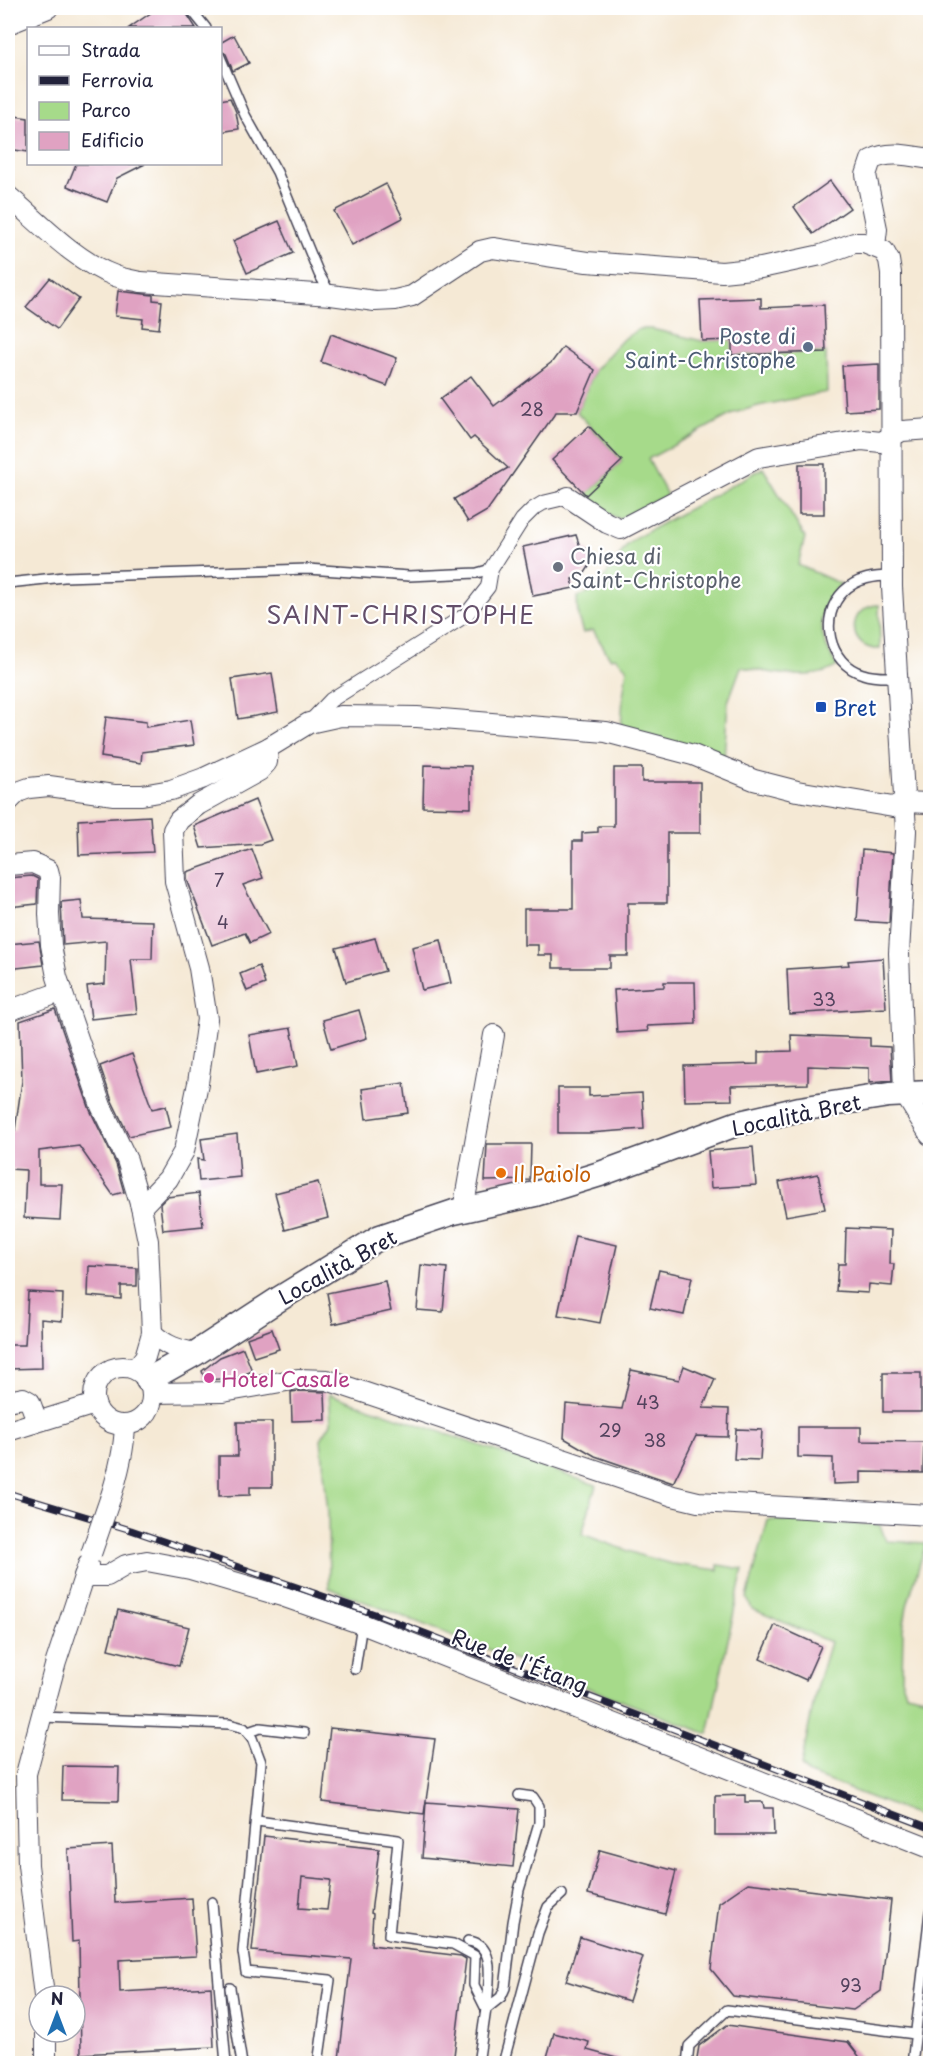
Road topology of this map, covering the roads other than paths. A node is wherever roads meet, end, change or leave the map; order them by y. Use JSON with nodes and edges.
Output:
{"nodes":[{"id":1,"x":48,"y":8,"type":"edge"},
{"id":2,"x":190,"y":8,"type":"edge"},
{"id":3,"x":8,"y":24,"type":"edge"},
{"id":4,"x":205,"y":27,"type":"edge"},
{"id":5,"x":222,"y":62,"type":"edge"},
{"id":6,"x":930,"y":159,"type":"edge"},
{"id":7,"x":8,"y":196,"type":"edge"},
{"id":8,"x":875,"y":246,"type":"junction"},
{"id":9,"x":331,"y":295,"type":"junction"},
{"id":10,"x":930,"y":429,"type":"edge"},
{"id":11,"x":891,"y":436,"type":"junction"},
{"id":12,"x":568,"y":497,"type":"joint"},
{"id":13,"x":491,"y":568,"type":"junction"},
{"id":14,"x":891,"y":576,"type":"junction"},
{"id":15,"x":8,"y":583,"type":"edge"},
{"id":16,"x":896,"y":677,"type":"junction"},
{"id":17,"x":309,"y":723,"type":"junction"},
{"id":18,"x":268,"y":748,"type":"junction"},
{"id":19,"x":8,"y":802,"type":"edge"},
{"id":20,"x":903,"y":802,"type":"junction"},
{"id":21,"x":930,"y":803,"type":"edge"},
{"id":22,"x":8,"y":865,"type":"edge"},
{"id":23,"x":62,"y":989,"type":"junction"},
{"id":24,"x":8,"y":1011,"type":"edge"},
{"id":25,"x":494,"y":1035,"type":"dead end"},
{"id":26,"x":930,"y":1093,"type":"edge"},
{"id":27,"x":896,"y":1094,"type":"junction"},
{"id":28,"x":930,"y":1135,"type":"edge"},
{"id":29,"x":141,"y":1207,"type":"junction"},
{"id":30,"x":463,"y":1210,"type":"junction"},
{"id":31,"x":152,"y":1333,"type":"junction"},
{"id":32,"x":196,"y":1353,"type":"junction"},
{"id":33,"x":145,"y":1381,"type":"junction"},
{"id":34,"x":8,"y":1401,"type":"edge"},
{"id":35,"x":95,"y":1404,"type":"junction"},
{"id":36,"x":37,"y":1421,"type":"junction"},
{"id":37,"x":125,"y":1426,"type":"junction"},
{"id":38,"x":8,"y":1431,"type":"edge"},
{"id":39,"x":930,"y":1515,"type":"edge"},
{"id":40,"x":84,"y":1576,"type":"junction"},
{"id":41,"x":362,"y":1624,"type":"junction"},
{"id":42,"x":355,"y":1669,"type":"dead end"},
{"id":43,"x":42,"y":1717,"type":"junction"},
{"id":44,"x":248,"y":1732,"type":"junction"},
{"id":45,"x":304,"y":1733,"type":"dead end"},
{"id":46,"x":519,"y":1795,"type":"dead end"},
{"id":47,"x":257,"y":1821,"type":"junction"},
{"id":48,"x":930,"y":1848,"type":"edge"},
{"id":49,"x":562,"y":1894,"type":"dead end"},
{"id":50,"x":212,"y":1902,"type":"dead end"},
{"id":51,"x":930,"y":1912,"type":"edge"},
{"id":52,"x":468,"y":1941,"type":"dead end"},
{"id":53,"x":43,"y":1984,"type":"edge"},
{"id":54,"x":230,"y":1989,"type":"dead end"},
{"id":55,"x":486,"y":2009,"type":"junction"},
{"id":56,"x":915,"y":2034,"type":"junction"},
{"id":57,"x":46,"y":2044,"type":"edge"},
{"id":58,"x":46,"y":2064,"type":"edge"},
{"id":59,"x":226,"y":2064,"type":"edge"},
{"id":60,"x":242,"y":2064,"type":"edge"},
{"id":61,"x":318,"y":2064,"type":"edge"},
{"id":62,"x":478,"y":2064,"type":"edge"},
{"id":63,"x":503,"y":2064,"type":"edge"},
{"id":64,"x":687,"y":2064,"type":"edge"},
{"id":65,"x":912,"y":2064,"type":"edge"}],
"edges":[{"from":1,"to":3,"type":"street"},
{"from":2,"to":4,"type":"lane"},
{"from":5,"to":9,"type":"lane"},
{"from":6,"to":8,"type":"street"},
{"from":7,"to":9,"type":"street"},
{"from":8,"to":9,"type":"street"},
{"from":8,"to":11,"type":"street"},
{"from":10,"to":11,"type":"street"},
{"from":11,"to":12,"type":"street"},
{"from":11,"to":14,"type":"street"},
{"from":12,"to":13,"type":"street"},
{"from":13,"to":15,"type":"lane"},
{"from":13,"to":17,"type":"street"},
{"from":14,"to":16,"type":"street"},
{"from":14,"to":16,"type":"lane"},
{"from":16,"to":20,"type":"street"},
{"from":17,"to":18,"type":"street"},
{"from":17,"to":20,"type":"street"},
{"from":18,"to":19,"type":"street"},
{"from":18,"to":29,"type":"street"},
{"from":20,"to":21,"type":"street"},
{"from":20,"to":27,"type":"street"},
{"from":22,"to":23,"type":"street"},
{"from":23,"to":24,"type":"street"},
{"from":23,"to":29,"type":"street"},
{"from":25,"to":30,"type":"street"},
{"from":26,"to":27,"type":"street","name":"Località Bret"},
{"from":27,"to":28,"type":"street"},
{"from":27,"to":30,"type":"street","name":"Località Bret"},
{"from":29,"to":31,"type":"street"},
{"from":30,"to":32,"type":"street","name":"Località Bret"},
{"from":31,"to":32,"type":"street"},
{"from":31,"to":33,"type":"street"},
{"from":32,"to":33,"type":"street","name":"Località Bret"},
{"from":33,"to":35,"type":"street"},
{"from":33,"to":37,"type":"street"},
{"from":33,"to":39,"type":"street"},
{"from":34,"to":36,"type":"street"},
{"from":35,"to":36,"type":"street"},
{"from":35,"to":37,"type":"street"},
{"from":36,"to":38,"type":"street"},
{"from":37,"to":40,"type":"street","bridge":true},
{"from":40,"to":41,"type":"street","name":"Rue de l'Étang"},
{"from":40,"to":43,"type":"street"},
{"from":41,"to":42,"type":"lane"},
{"from":41,"to":48,"type":"street","name":"Rue de l'Étang"},
{"from":43,"to":44,"type":"lane"},
{"from":43,"to":53,"type":"street"},
{"from":44,"to":45,"type":"lane"},
{"from":44,"to":47,"type":"lane"},
{"from":46,"to":55,"type":"lane"},
{"from":47,"to":55,"type":"lane"},
{"from":47,"to":61,"type":"lane"},
{"from":49,"to":63,"type":"lane"},
{"from":50,"to":59,"type":"lane"},
{"from":51,"to":56,"type":"lane"},
{"from":52,"to":55,"type":"lane"},
{"from":54,"to":60,"type":"lane"},
{"from":55,"to":62,"type":"lane"},
{"from":56,"to":64,"type":"lane"},
{"from":56,"to":65,"type":"lane"},
{"from":57,"to":58,"type":"street"}]}
